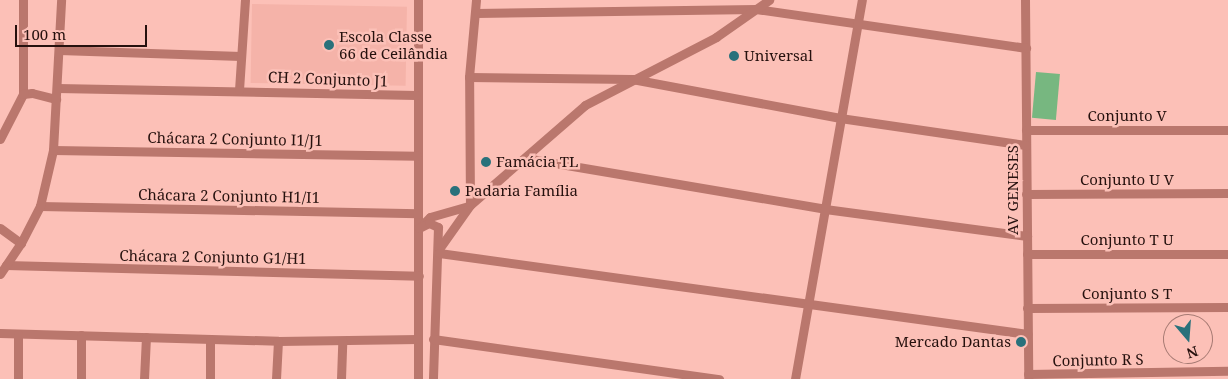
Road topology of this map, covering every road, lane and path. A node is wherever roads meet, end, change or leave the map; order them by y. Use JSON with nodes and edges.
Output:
{"nodes":[{"id":1,"x":23,"y":0,"type":"edge"},
{"id":2,"x":61,"y":0,"type":"edge"},
{"id":3,"x":245,"y":0,"type":"edge"},
{"id":4,"x":418,"y":0,"type":"edge"},
{"id":5,"x":476,"y":0,"type":"edge"},
{"id":6,"x":769,"y":0,"type":"edge"},
{"id":7,"x":862,"y":0,"type":"edge"},
{"id":8,"x":1025,"y":0,"type":"edge"},
{"id":9,"x":756,"y":9,"type":"junction"},
{"id":10,"x":476,"y":13,"type":"junction"},
{"id":11,"x":856,"y":26,"type":"junction"},
{"id":12,"x":1026,"y":48,"type":"junction"},
{"id":13,"x":59,"y":50,"type":"junction"},
{"id":14,"x":241,"y":56,"type":"junction"},
{"id":15,"x":469,"y":77,"type":"junction"},
{"id":16,"x":632,"y":79,"type":"junction"},
{"id":17,"x":57,"y":88,"type":"junction"},
{"id":18,"x":239,"y":90,"type":"junction"},
{"id":19,"x":22,"y":94,"type":"junction"},
{"id":20,"x":416,"y":95,"type":"junction"},
{"id":21,"x":56,"y":99,"type":"junction"},
{"id":22,"x":840,"y":118,"type":"junction"},
{"id":23,"x":1026,"y":130,"type":"junction"},
{"id":24,"x":1228,"y":130,"type":"edge"},
{"id":25,"x":0,"y":139,"type":"edge"},
{"id":26,"x":1026,"y":145,"type":"junction"},
{"id":27,"x":52,"y":150,"type":"junction"},
{"id":28,"x":417,"y":156,"type":"junction"},
{"id":29,"x":525,"y":158,"type":"junction"},
{"id":30,"x":1228,"y":193,"type":"edge"},
{"id":31,"x":1026,"y":194,"type":"junction"},
{"id":32,"x":470,"y":205,"type":"junction"},
{"id":33,"x":40,"y":206,"type":"junction"},
{"id":34,"x":825,"y":209,"type":"junction"},
{"id":35,"x":418,"y":213,"type":"junction"},
{"id":36,"x":421,"y":226,"type":"junction"},
{"id":37,"x":0,"y":228,"type":"edge"},
{"id":38,"x":1027,"y":236,"type":"junction"},
{"id":39,"x":21,"y":244,"type":"junction"},
{"id":40,"x":439,"y":251,"type":"junction"},
{"id":41,"x":1027,"y":254,"type":"junction"},
{"id":42,"x":1228,"y":254,"type":"edge"},
{"id":43,"x":6,"y":265,"type":"junction"},
{"id":44,"x":0,"y":274,"type":"edge"},
{"id":45,"x":419,"y":276,"type":"junction"},
{"id":46,"x":809,"y":302,"type":"junction"},
{"id":47,"x":1228,"y":307,"type":"edge"},
{"id":48,"x":1027,"y":308,"type":"junction"},
{"id":49,"x":0,"y":333,"type":"edge"},
{"id":50,"x":18,"y":334,"type":"junction"},
{"id":51,"x":1027,"y":334,"type":"junction"},
{"id":52,"x":81,"y":335,"type":"junction"},
{"id":53,"x":146,"y":337,"type":"junction"},
{"id":54,"x":210,"y":338,"type":"junction"},
{"id":55,"x":418,"y":339,"type":"junction"},
{"id":56,"x":433,"y":339,"type":"junction"},
{"id":57,"x":342,"y":340,"type":"junction"},
{"id":58,"x":278,"y":341,"type":"junction"},
{"id":59,"x":1228,"y":371,"type":"edge"},
{"id":60,"x":1028,"y":377,"type":"edge"},
{"id":61,"x":18,"y":379,"type":"edge"},
{"id":62,"x":81,"y":379,"type":"edge"},
{"id":63,"x":144,"y":379,"type":"edge"},
{"id":64,"x":210,"y":379,"type":"edge"},
{"id":65,"x":276,"y":379,"type":"edge"},
{"id":66,"x":341,"y":379,"type":"edge"},
{"id":67,"x":418,"y":379,"type":"edge"},
{"id":68,"x":433,"y":379,"type":"edge"},
{"id":69,"x":720,"y":379,"type":"edge"},
{"id":70,"x":795,"y":379,"type":"edge"}],
"edges":[{"from":1,"to":19,"type":"street"},
{"from":2,"to":13,"type":"street"},
{"from":3,"to":14,"type":"street"},
{"from":4,"to":20,"type":"street"},
{"from":5,"to":10,"type":"street"},
{"from":6,"to":9,"type":"street"},
{"from":7,"to":11,"type":"street"},
{"from":8,"to":12,"type":"street","name":"AV GENESES"},
{"from":9,"to":10,"type":"street"},
{"from":9,"to":11,"type":"street"},
{"from":9,"to":16,"type":"street"},
{"from":10,"to":15,"type":"street"},
{"from":11,"to":12,"type":"street"},
{"from":11,"to":22,"type":"street"},
{"from":12,"to":23,"type":"street","name":"AV GENESES"},
{"from":13,"to":14,"type":"street"},
{"from":13,"to":17,"type":"street"},
{"from":14,"to":18,"type":"street"},
{"from":15,"to":16,"type":"street"},
{"from":15,"to":32,"type":"street"},
{"from":16,"to":22,"type":"street"},
{"from":16,"to":29,"type":"street"},
{"from":17,"to":18,"type":"street","name":"CH 2 Conjunto J1"},
{"from":17,"to":21,"type":"street"},
{"from":18,"to":20,"type":"street","name":"CH 2 Conjunto J1"},
{"from":19,"to":21,"type":"street"},
{"from":19,"to":25,"type":"street"},
{"from":20,"to":28,"type":"street"},
{"from":21,"to":27,"type":"street"},
{"from":22,"to":26,"type":"street"},
{"from":22,"to":34,"type":"street"},
{"from":23,"to":24,"type":"street","name":"Conjunto V"},
{"from":23,"to":26,"type":"street","name":"AV GENESES"},
{"from":26,"to":31,"type":"street","name":"AV GENESES"},
{"from":27,"to":28,"type":"street","name":"Chácara 2 Conjunto I1/J1"},
{"from":27,"to":33,"type":"street"},
{"from":28,"to":35,"type":"street"},
{"from":29,"to":32,"type":"street"},
{"from":29,"to":34,"type":"street"},
{"from":30,"to":31,"type":"street","name":"Conjunto U V"},
{"from":31,"to":38,"type":"street","name":"AV GENESES"},
{"from":32,"to":36,"type":"street"},
{"from":32,"to":40,"type":"street"},
{"from":33,"to":35,"type":"street","name":"Chácara 2 Conjunto H1/I1"},
{"from":33,"to":39,"type":"street"},
{"from":34,"to":38,"type":"street"},
{"from":34,"to":46,"type":"street"},
{"from":35,"to":36,"type":"street"},
{"from":36,"to":40,"type":"street"},
{"from":36,"to":45,"type":"street"},
{"from":37,"to":39,"type":"street"},
{"from":38,"to":41,"type":"street","name":"AV GENESES"},
{"from":39,"to":43,"type":"street"},
{"from":40,"to":46,"type":"street"},
{"from":40,"to":56,"type":"street"},
{"from":41,"to":42,"type":"street","name":"Conjunto T U"},
{"from":41,"to":48,"type":"street","name":"AV GENESES"},
{"from":43,"to":44,"type":"street"},
{"from":43,"to":45,"type":"street","name":"Chácara 2 Conjunto G1/H1"},
{"from":45,"to":55,"type":"street"},
{"from":46,"to":51,"type":"street"},
{"from":46,"to":70,"type":"street"},
{"from":47,"to":48,"type":"street","name":"Conjunto S T"},
{"from":48,"to":51,"type":"street","name":"AV GENESES"},
{"from":49,"to":50,"type":"street"},
{"from":50,"to":52,"type":"street"},
{"from":50,"to":61,"type":"street"},
{"from":51,"to":60,"type":"street","name":"AV GENESES"},
{"from":52,"to":53,"type":"street"},
{"from":52,"to":62,"type":"street"},
{"from":53,"to":54,"type":"street"},
{"from":53,"to":63,"type":"street"},
{"from":54,"to":58,"type":"street"},
{"from":54,"to":64,"type":"street"},
{"from":55,"to":57,"type":"street"},
{"from":55,"to":67,"type":"street"},
{"from":56,"to":68,"type":"street"},
{"from":56,"to":69,"type":"street"},
{"from":57,"to":58,"type":"street"},
{"from":57,"to":66,"type":"street"},
{"from":58,"to":65,"type":"street"},
{"from":59,"to":60,"type":"street","name":"Conjunto R S"}]}
